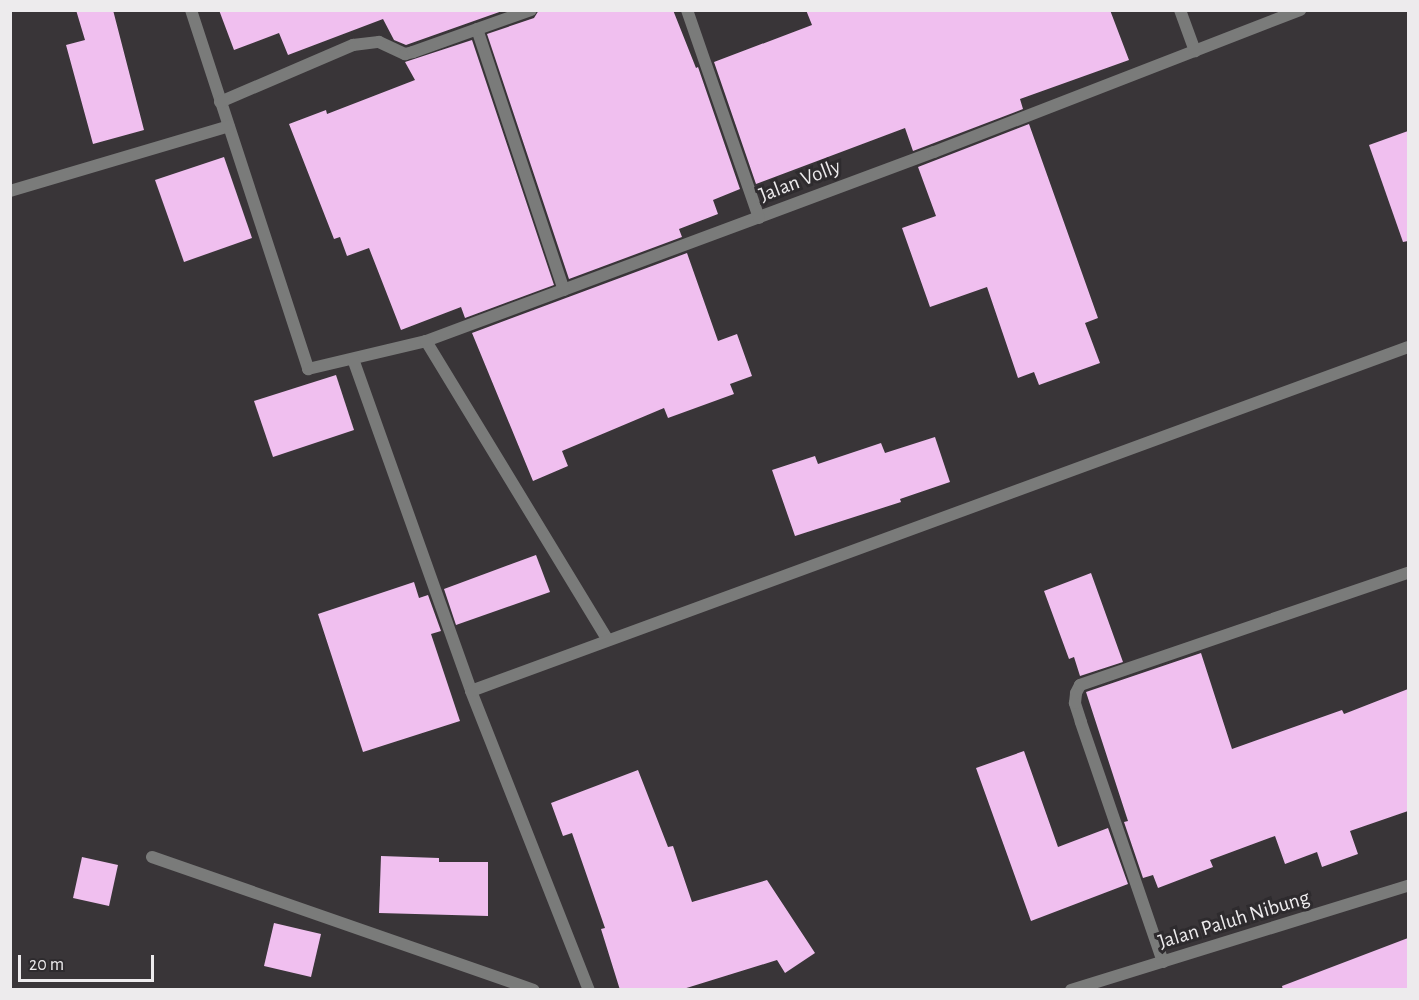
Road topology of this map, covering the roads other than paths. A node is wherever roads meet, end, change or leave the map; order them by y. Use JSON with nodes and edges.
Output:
{"nodes":[{"id":1,"x":191,"y":10,"type":"edge"},
{"id":2,"x":531,"y":10,"type":"edge"},
{"id":3,"x":687,"y":10,"type":"edge"},
{"id":4,"x":1180,"y":10,"type":"edge"},
{"id":5,"x":1300,"y":10,"type":"edge"},
{"id":6,"x":477,"y":29,"type":"junction"},
{"id":7,"x":1195,"y":51,"type":"junction"},
{"id":8,"x":220,"y":102,"type":"junction"},
{"id":9,"x":229,"y":126,"type":"junction"},
{"id":10,"x":10,"y":191,"type":"edge"},
{"id":11,"x":759,"y":218,"type":"junction"},
{"id":12,"x":564,"y":290,"type":"junction"},
{"id":13,"x":426,"y":341,"type":"junction"},
{"id":14,"x":1408,"y":347,"type":"edge"},
{"id":15,"x":353,"y":359,"type":"junction"},
{"id":16,"x":1408,"y":573,"type":"edge"},
{"id":17,"x":608,"y":640,"type":"junction"},
{"id":18,"x":471,"y":691,"type":"junction"},
{"id":19,"x":152,"y":857,"type":"dead end"},
{"id":20,"x":1408,"y":886,"type":"edge"},
{"id":21,"x":1163,"y":962,"type":"junction"},
{"id":22,"x":534,"y":990,"type":"edge"},
{"id":23,"x":589,"y":990,"type":"edge"},
{"id":24,"x":1071,"y":990,"type":"edge"}],
"edges":[{"from":1,"to":8,"type":"street"},
{"from":2,"to":6,"type":"street"},
{"from":3,"to":11,"type":"street"},
{"from":4,"to":7,"type":"street"},
{"from":5,"to":7,"type":"street","name":"Jalan Volly"},
{"from":6,"to":8,"type":"street"},
{"from":6,"to":12,"type":"street"},
{"from":7,"to":11,"type":"street","name":"Jalan Volly"},
{"from":8,"to":9,"type":"street"},
{"from":9,"to":10,"type":"street"},
{"from":9,"to":15,"type":"street","name":"Jalan Volly"},
{"from":11,"to":12,"type":"street","name":"Jalan Volly"},
{"from":12,"to":13,"type":"street","name":"Jalan Volly"},
{"from":13,"to":15,"type":"street","name":"Jalan Volly"},
{"from":13,"to":17,"type":"street"},
{"from":14,"to":17,"type":"street"},
{"from":15,"to":18,"type":"street"},
{"from":16,"to":21,"type":"street"},
{"from":17,"to":18,"type":"street"},
{"from":18,"to":23,"type":"street"},
{"from":19,"to":22,"type":"street"},
{"from":20,"to":21,"type":"street","name":"Jalan Paluh Nibung"},
{"from":21,"to":24,"type":"street","name":"Jalan Paluh Nibung"}]}
